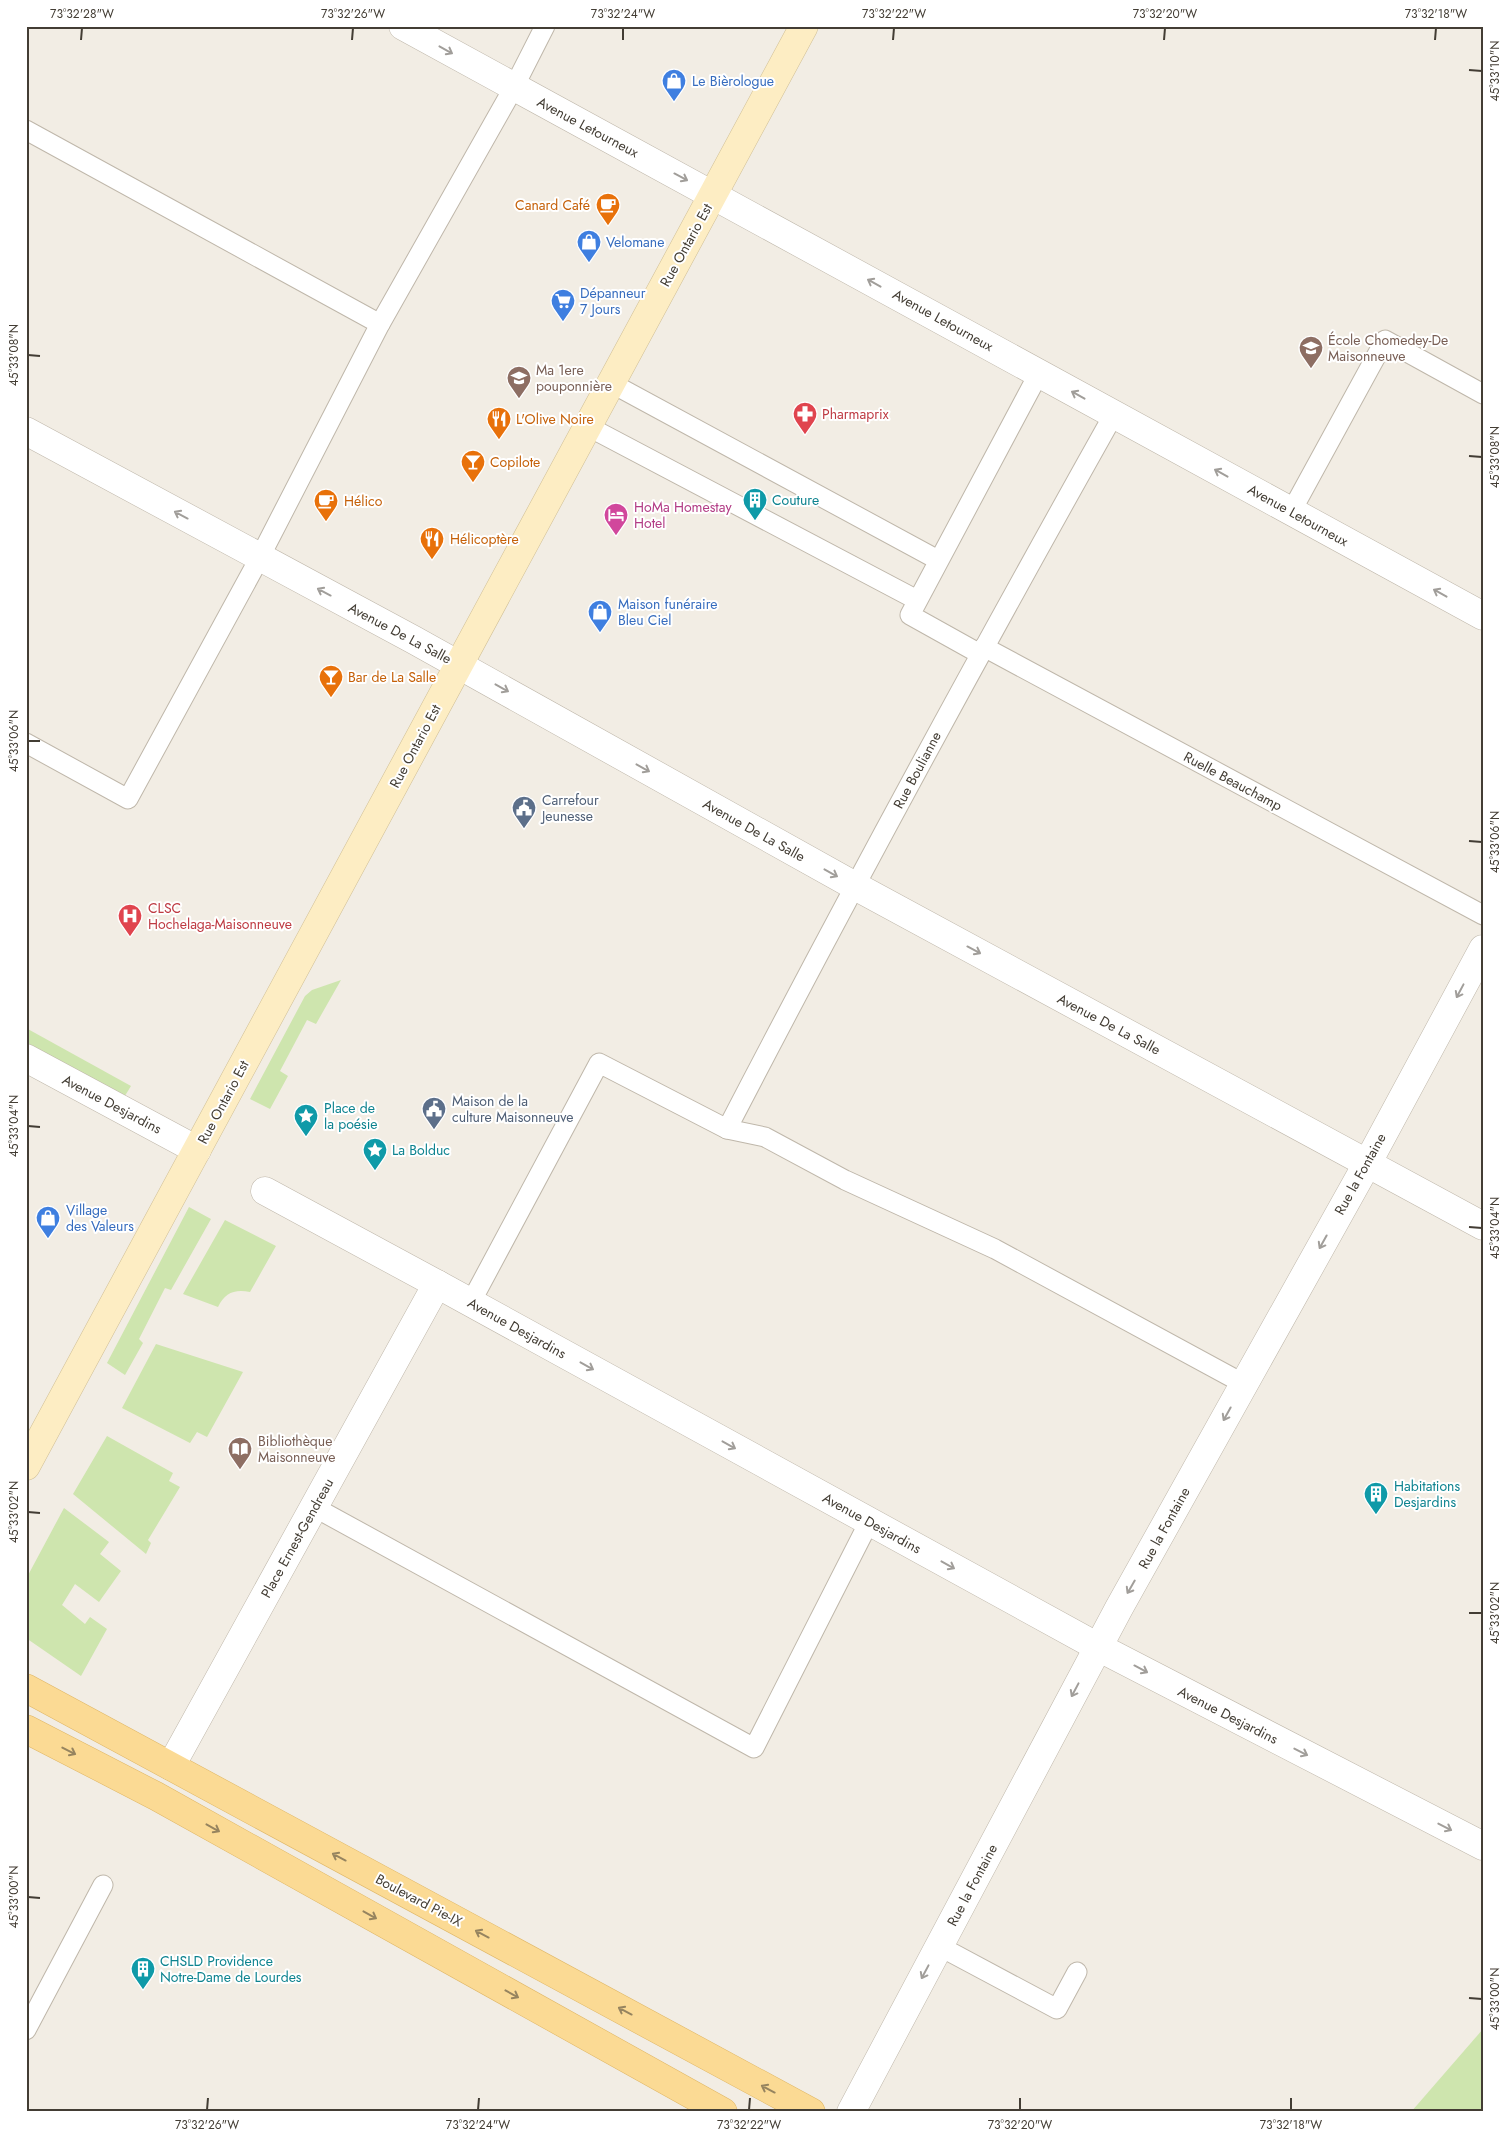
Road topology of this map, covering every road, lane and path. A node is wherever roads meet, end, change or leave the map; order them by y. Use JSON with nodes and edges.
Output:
{"nodes":[{"id":1,"x":403,"y":26,"type":"edge"},
{"id":2,"x":545,"y":26,"type":"edge"},
{"id":3,"x":804,"y":26,"type":"edge"},
{"id":4,"x":514,"y":86,"type":"junction"},
{"id":5,"x":26,"y":130,"type":"edge"},
{"id":6,"x":713,"y":195,"type":"junction"},
{"id":7,"x":380,"y":324,"type":"junction"},
{"id":8,"x":1039,"y":373,"type":"junction"},
{"id":9,"x":611,"y":384,"type":"junction"},
{"id":10,"x":1483,"y":394,"type":"edge"},
{"id":11,"x":1114,"y":414,"type":"junction"},
{"id":12,"x":589,"y":427,"type":"junction"},
{"id":13,"x":26,"y":431,"type":"edge"},
{"id":14,"x":1291,"y":512,"type":"junction"},
{"id":15,"x":260,"y":557,"type":"junction"},
{"id":16,"x":938,"y":560,"type":"junction"},
{"id":17,"x":918,"y":600,"type":"junction"},
{"id":18,"x":1483,"y":616,"type":"edge"},
{"id":19,"x":982,"y":650,"type":"junction"},
{"id":20,"x":459,"y":665,"type":"junction"},
{"id":21,"x":26,"y":743,"type":"edge"},
{"id":22,"x":855,"y":886,"type":"junction"},
{"id":23,"x":1483,"y":915,"type":"edge"},
{"id":24,"x":1483,"y":948,"type":"edge"},
{"id":25,"x":26,"y":1058,"type":"edge"},
{"id":26,"x":727,"y":1129,"type":"junction"},
{"id":27,"x":197,"y":1150,"type":"junction"},
{"id":28,"x":1367,"y":1164,"type":"junction"},
{"id":29,"x":265,"y":1191,"type":"dead end"},
{"id":30,"x":1483,"y":1226,"type":"edge"},
{"id":31,"x":437,"y":1284,"type":"junction"},
{"id":32,"x":471,"y":1302,"type":"junction"},
{"id":33,"x":1244,"y":1384,"type":"junction"},
{"id":34,"x":26,"y":1466,"type":"edge"},
{"id":35,"x":314,"y":1507,"type":"junction"},
{"id":36,"x":869,"y":1522,"type":"junction"},
{"id":37,"x":1098,"y":1647,"type":"junction"},
{"id":38,"x":26,"y":1688,"type":"edge"},
{"id":39,"x":26,"y":1729,"type":"edge"},
{"id":40,"x":171,"y":1766,"type":"junction"},
{"id":41,"x":1483,"y":1846,"type":"edge"},
{"id":42,"x":104,"y":1885,"type":"dead end"},
{"id":43,"x":939,"y":1946,"type":"junction"},
{"id":44,"x":1076,"y":1972,"type":"dead end"},
{"id":45,"x":26,"y":2030,"type":"edge"},
{"id":46,"x":723,"y":2112,"type":"edge"},
{"id":47,"x":811,"y":2112,"type":"edge"},
{"id":48,"x":851,"y":2112,"type":"edge"}],
"edges":[{"from":1,"to":4,"type":"street","name":"Avenue Letourneux","one_way":true},
{"from":2,"to":4,"type":"lane"},
{"from":3,"to":6,"type":"main road","name":"Rue Ontario Est"},
{"from":4,"to":6,"type":"street","name":"Avenue Letourneux","one_way":true},
{"from":4,"to":7,"type":"lane"},
{"from":5,"to":7,"type":"lane"},
{"from":8,"to":6,"type":"street","name":"Avenue Letourneux","one_way":true},
{"from":6,"to":9,"type":"main road","name":"Rue Ontario Est"},
{"from":7,"to":15,"type":"lane"},
{"from":11,"to":8,"type":"street","name":"Avenue Letourneux","one_way":true},
{"from":8,"to":16,"type":"lane"},
{"from":9,"to":12,"type":"main road","name":"Rue Ontario Est"},
{"from":9,"to":16,"type":"lane"},
{"from":10,"to":14,"type":"lane"},
{"from":14,"to":11,"type":"street","name":"Avenue Letourneux","one_way":true},
{"from":11,"to":19,"type":"lane","name":"Rue Boulianne"},
{"from":12,"to":17,"type":"lane"},
{"from":12,"to":20,"type":"main road","name":"Rue Ontario Est"},
{"from":15,"to":13,"type":"street","name":"Avenue De La Salle","one_way":true},
{"from":18,"to":14,"type":"street","name":"Avenue Letourneux","one_way":true},
{"from":20,"to":15,"type":"street","name":"Avenue De La Salle","one_way":true},
{"from":15,"to":21,"type":"lane"},
{"from":16,"to":17,"type":"lane"},
{"from":17,"to":19,"type":"lane","name":"Ruelle Beauchamp"},
{"from":19,"to":22,"type":"lane","name":"Rue Boulianne"},
{"from":19,"to":23,"type":"lane","name":"Ruelle Beauchamp"},
{"from":20,"to":22,"type":"street","name":"Avenue De La Salle","one_way":true},
{"from":20,"to":27,"type":"main road","name":"Rue Ontario Est"},
{"from":22,"to":26,"type":"lane","name":"Rue Boulianne"},
{"from":22,"to":28,"type":"street","name":"Avenue De La Salle","one_way":true},
{"from":24,"to":28,"type":"street","name":"Rue la Fontaine","one_way":true},
{"from":25,"to":27,"type":"street","name":"Avenue Desjardins"},
{"from":26,"to":32,"type":"lane"},
{"from":26,"to":33,"type":"lane"},
{"from":27,"to":34,"type":"main road","name":"Rue Ontario Est"},
{"from":28,"to":30,"type":"street","name":"Avenue De La Salle"},
{"from":28,"to":33,"type":"street","name":"Rue la Fontaine","one_way":true},
{"from":29,"to":31,"type":"street","name":"Avenue Desjardins"},
{"from":31,"to":32,"type":"street","name":"Avenue Desjardins"},
{"from":31,"to":35,"type":"street","name":"Place Ernest-Gendreau"},
{"from":32,"to":36,"type":"street","name":"Avenue Desjardins","one_way":true},
{"from":33,"to":37,"type":"street","name":"Rue la Fontaine","one_way":true},
{"from":35,"to":36,"type":"lane"},
{"from":35,"to":40,"type":"street","name":"Place Ernest-Gendreau"},
{"from":36,"to":37,"type":"street","name":"Avenue Desjardins","one_way":true},
{"from":37,"to":41,"type":"street","name":"Avenue Desjardins","one_way":true},
{"from":37,"to":43,"type":"street","name":"Rue la Fontaine","one_way":true},
{"from":38,"to":40,"type":"main road","name":"Boulevard Pie-IX"},
{"from":39,"to":46,"type":"main road","one_way":true},
{"from":47,"to":40,"type":"main road","name":"Boulevard Pie-IX","one_way":true},
{"from":42,"to":45,"type":"lane"},
{"from":43,"to":44,"type":"lane"},
{"from":43,"to":48,"type":"street","name":"Rue la Fontaine","one_way":true}]}
